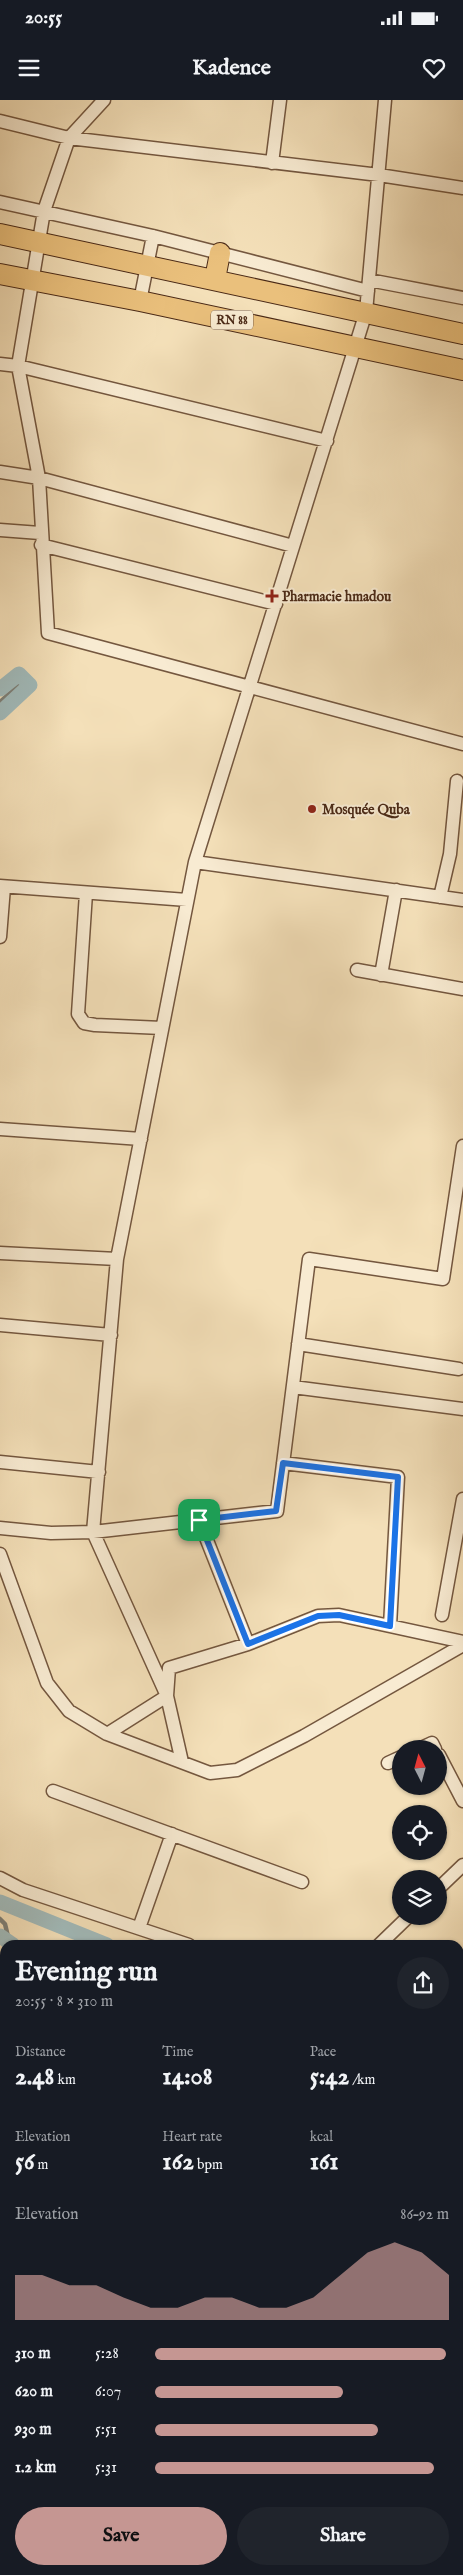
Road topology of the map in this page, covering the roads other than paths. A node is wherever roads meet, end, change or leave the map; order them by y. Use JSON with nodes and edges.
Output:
{"nodes":[{"id":1,"x":104,"y":100,"type":"edge"},
{"id":2,"x":280,"y":100,"type":"edge"},
{"id":3,"x":386,"y":100,"type":"edge"},
{"id":4,"x":0,"y":122,"type":"edge"},
{"id":5,"x":70,"y":138,"type":"junction"},
{"id":6,"x":272,"y":163,"type":"junction"},
{"id":7,"x":379,"y":174,"type":"junction"},
{"id":8,"x":463,"y":188,"type":"edge"},
{"id":9,"x":0,"y":202,"type":"edge"},
{"id":10,"x":44,"y":211,"type":"junction"},
{"id":11,"x":0,"y":234,"type":"edge"},
{"id":12,"x":154,"y":236,"type":"junction"},
{"id":13,"x":38,"y":242,"type":"junction"},
{"id":14,"x":220,"y":253,"type":"junction"},
{"id":15,"x":148,"y":264,"type":"junction"},
{"id":16,"x":0,"y":274,"type":"edge"},
{"id":17,"x":215,"y":279,"type":"junction"},
{"id":18,"x":31,"y":281,"type":"junction"},
{"id":19,"x":369,"y":286,"type":"junction"},
{"id":20,"x":463,"y":298,"type":"edge"},
{"id":21,"x":140,"y":301,"type":"junction"},
{"id":22,"x":366,"y":312,"type":"junction"},
{"id":23,"x":463,"y":334,"type":"edge"},
{"id":24,"x":357,"y":347,"type":"junction"},
{"id":25,"x":0,"y":364,"type":"edge"},
{"id":26,"x":18,"y":366,"type":"junction"},
{"id":27,"x":463,"y":370,"type":"edge"},
{"id":28,"x":327,"y":441,"type":"junction"},
{"id":29,"x":0,"y":472,"type":"edge"},
{"id":30,"x":39,"y":478,"type":"junction"},
{"id":31,"x":0,"y":530,"type":"edge"},
{"id":32,"x":41,"y":539,"type":"junction"},
{"id":33,"x":294,"y":546,"type":"junction"},
{"id":34,"x":276,"y":604,"type":"junction"},
{"id":35,"x":250,"y":686,"type":"junction"},
{"id":36,"x":463,"y":744,"type":"edge"},
{"id":37,"x":457,"y":781,"type":"dead end"},
{"id":38,"x":457,"y":854,"type":"edge"},
{"id":39,"x":194,"y":862,"type":"junction"},
{"id":40,"x":2,"y":887,"type":"edge"},
{"id":41,"x":396,"y":890,"type":"junction"},
{"id":42,"x":86,"y":893,"type":"junction"},
{"id":43,"x":440,"y":897,"type":"junction"},
{"id":44,"x":187,"y":900,"type":"junction"},
{"id":45,"x":463,"y":900,"type":"edge"},
{"id":46,"x":0,"y":937,"type":"edge"},
{"id":47,"x":357,"y":970,"type":"dead end"},
{"id":48,"x":381,"y":975,"type":"junction"},
{"id":49,"x":463,"y":989,"type":"edge"},
{"id":50,"x":162,"y":1028,"type":"junction"},
{"id":51,"x":0,"y":1129,"type":"edge"},
{"id":52,"x":141,"y":1139,"type":"junction"},
{"id":53,"x":463,"y":1146,"type":"edge"},
{"id":54,"x":0,"y":1253,"type":"edge"},
{"id":55,"x":117,"y":1259,"type":"junction"},
{"id":56,"x":0,"y":1325,"type":"edge"},
{"id":57,"x":111,"y":1335,"type":"junction"},
{"id":58,"x":298,"y":1344,"type":"junction"},
{"id":59,"x":459,"y":1369,"type":"dead end"},
{"id":60,"x":293,"y":1387,"type":"junction"},
{"id":61,"x":463,"y":1409,"type":"edge"},
{"id":62,"x":0,"y":1462,"type":"edge"},
{"id":63,"x":283,"y":1463,"type":"junction"},
{"id":64,"x":98,"y":1472,"type":"junction"},
{"id":65,"x":463,"y":1499,"type":"edge"},
{"id":66,"x":199,"y":1520,"type":"junction"},
{"id":67,"x":0,"y":1528,"type":"edge"},
{"id":68,"x":93,"y":1532,"type":"junction"},
{"id":69,"x":0,"y":1554,"type":"edge"},
{"id":70,"x":442,"y":1615,"type":"dead end"},
{"id":71,"x":390,"y":1626,"type":"junction"},
{"id":72,"x":463,"y":1643,"type":"edge"},
{"id":73,"x":248,"y":1644,"type":"junction"},
{"id":74,"x":168,"y":1696,"type":"junction"},
{"id":75,"x":107,"y":1734,"type":"junction"},
{"id":76,"x":392,"y":1761,"type":"edge"},
{"id":77,"x":182,"y":1762,"type":"junction"},
{"id":78,"x":388,"y":1763,"type":"dead end"},
{"id":79,"x":448,"y":1772,"type":"edge"},
{"id":80,"x":53,"y":1791,"type":"dead end"},
{"id":81,"x":463,"y":1800,"type":"edge"},
{"id":82,"x":172,"y":1834,"type":"junction"},
{"id":83,"x":463,"y":1865,"type":"edge"},
{"id":84,"x":0,"y":1878,"type":"edge"},
{"id":85,"x":447,"y":1880,"type":"edge"},
{"id":86,"x":302,"y":1882,"type":"dead end"},
{"id":87,"x":400,"y":1925,"type":"edge"},
{"id":88,"x":139,"y":1928,"type":"junction"},
{"id":89,"x":174,"y":1940,"type":"edge"},
{"id":90,"x":384,"y":1940,"type":"edge"}],
"edges":[{"from":1,"to":5,"type":"street"},
{"from":2,"to":6,"type":"street"},
{"from":3,"to":7,"type":"street"},
{"from":4,"to":5,"type":"street"},
{"from":5,"to":6,"type":"street"},
{"from":5,"to":10,"type":"street"},
{"from":6,"to":7,"type":"street"},
{"from":7,"to":8,"type":"street"},
{"from":7,"to":19,"type":"street"},
{"from":9,"to":10,"type":"street"},
{"from":10,"to":12,"type":"street"},
{"from":10,"to":13,"type":"street"},
{"from":11,"to":13,"type":"main road"},
{"from":12,"to":14,"type":"street"},
{"from":12,"to":15,"type":"street"},
{"from":13,"to":15,"type":"main road"},
{"from":13,"to":18,"type":"street"},
{"from":14,"to":17,"type":"main road"},
{"from":14,"to":19,"type":"street"},
{"from":15,"to":17,"type":"main road"},
{"from":15,"to":21,"type":"street"},
{"from":16,"to":18,"type":"main road","number":"RN 88"},
{"from":17,"to":22,"type":"main road"},
{"from":18,"to":21,"type":"main road","number":"RN 88"},
{"from":18,"to":26,"type":"street"},
{"from":19,"to":20,"type":"street"},
{"from":19,"to":22,"type":"street"},
{"from":21,"to":24,"type":"main road","number":"RN 88"},
{"from":22,"to":23,"type":"main road"},
{"from":22,"to":24,"type":"street"},
{"from":24,"to":27,"type":"main road","number":"RN 88"},
{"from":24,"to":28,"type":"street"},
{"from":25,"to":26,"type":"street"},
{"from":26,"to":28,"type":"street"},
{"from":26,"to":30,"type":"street"},
{"from":28,"to":33,"type":"street"},
{"from":29,"to":30,"type":"street"},
{"from":30,"to":32,"type":"street"},
{"from":30,"to":33,"type":"street"},
{"from":31,"to":32,"type":"street"},
{"from":32,"to":34,"type":"street"},
{"from":32,"to":35,"type":"street"},
{"from":33,"to":34,"type":"street"},
{"from":34,"to":35,"type":"street"},
{"from":35,"to":36,"type":"street"},
{"from":35,"to":39,"type":"street"},
{"from":37,"to":38,"type":"street"},
{"from":38,"to":43,"type":"street"},
{"from":39,"to":41,"type":"street"},
{"from":39,"to":44,"type":"street"},
{"from":40,"to":42,"type":"street"},
{"from":40,"to":46,"type":"street"},
{"from":41,"to":43,"type":"street"},
{"from":41,"to":48,"type":"street"},
{"from":42,"to":44,"type":"street"},
{"from":42,"to":50,"type":"street"},
{"from":43,"to":45,"type":"street"},
{"from":44,"to":50,"type":"street"},
{"from":47,"to":48,"type":"street"},
{"from":48,"to":49,"type":"street"},
{"from":50,"to":52,"type":"street"},
{"from":51,"to":52,"type":"street"},
{"from":52,"to":55,"type":"street"},
{"from":53,"to":58,"type":"street"},
{"from":54,"to":55,"type":"street"},
{"from":55,"to":57,"type":"street"},
{"from":56,"to":57,"type":"street"},
{"from":57,"to":64,"type":"street"},
{"from":58,"to":59,"type":"street"},
{"from":58,"to":60,"type":"street"},
{"from":60,"to":61,"type":"street"},
{"from":60,"to":63,"type":"street"},
{"from":62,"to":64,"type":"street"},
{"from":63,"to":66,"type":"street"},
{"from":63,"to":71,"type":"street"},
{"from":64,"to":68,"type":"street"},
{"from":65,"to":70,"type":"street"},
{"from":66,"to":68,"type":"street"},
{"from":66,"to":73,"type":"street"},
{"from":67,"to":68,"type":"street"},
{"from":68,"to":74,"type":"street"},
{"from":69,"to":75,"type":"street"},
{"from":71,"to":72,"type":"street"},
{"from":71,"to":73,"type":"street"},
{"from":72,"to":77,"type":"street"},
{"from":73,"to":74,"type":"street"},
{"from":74,"to":75,"type":"street"},
{"from":74,"to":77,"type":"street"},
{"from":75,"to":77,"type":"street"},
{"from":76,"to":78,"type":"street"},
{"from":79,"to":81,"type":"street"},
{"from":80,"to":82,"type":"street"},
{"from":82,"to":86,"type":"street"},
{"from":82,"to":88,"type":"street"},
{"from":83,"to":85,"type":"street"},
{"from":84,"to":88,"type":"street"},
{"from":87,"to":90,"type":"street"},
{"from":88,"to":89,"type":"street"}]}
